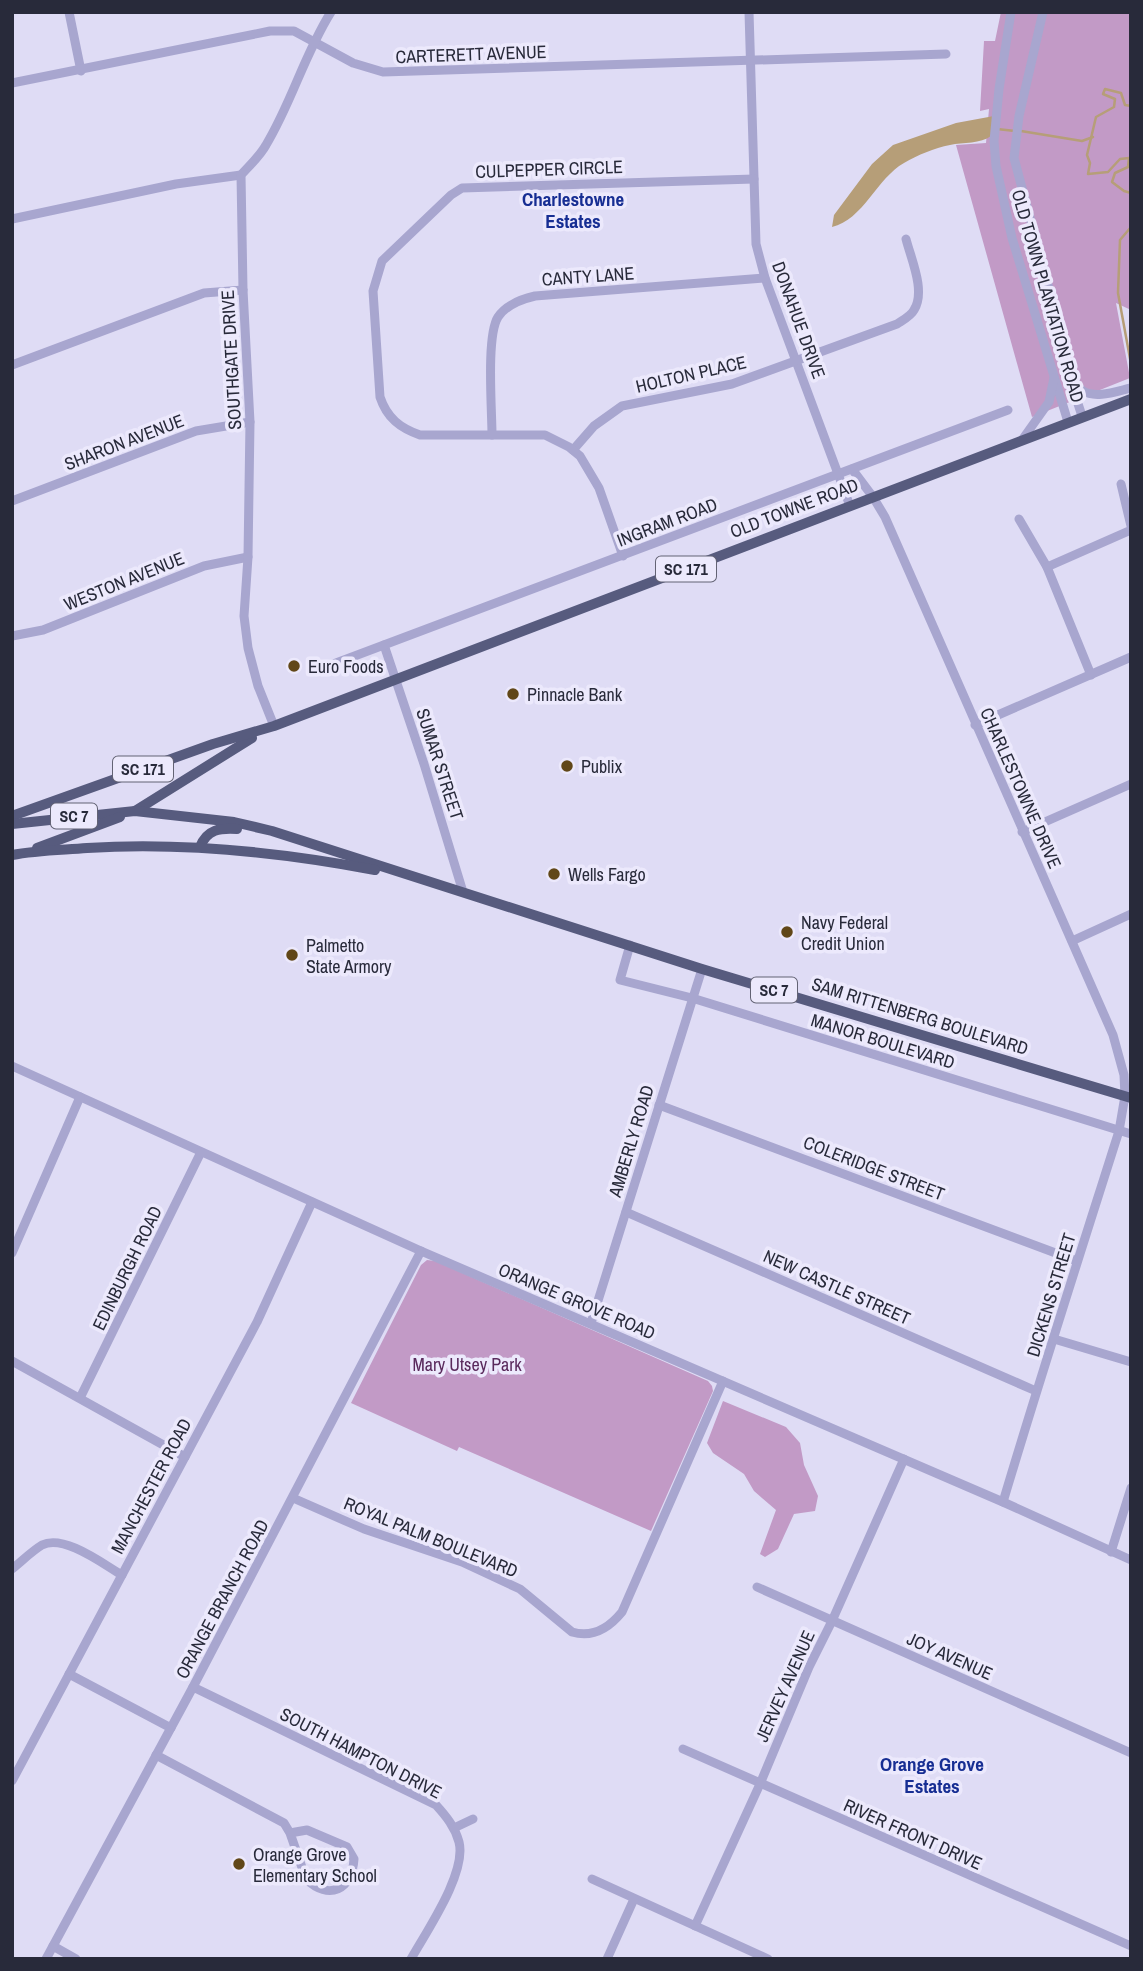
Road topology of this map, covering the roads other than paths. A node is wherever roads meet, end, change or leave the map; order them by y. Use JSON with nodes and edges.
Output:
{"nodes":[{"id":1,"x":69,"y":12,"type":"edge"},
{"id":2,"x":331,"y":12,"type":"edge"},
{"id":3,"x":749,"y":12,"type":"edge"},
{"id":4,"x":1011,"y":12,"type":"edge"},
{"id":5,"x":1042,"y":12,"type":"edge"},
{"id":6,"x":313,"y":41,"type":"junction"},
{"id":7,"x":946,"y":54,"type":"dead end"},
{"id":8,"x":751,"y":62,"type":"junction"},
{"id":9,"x":81,"y":71,"type":"junction"},
{"id":10,"x":12,"y":83,"type":"edge"},
{"id":11,"x":241,"y":175,"type":"junction"},
{"id":12,"x":754,"y":178,"type":"junction"},
{"id":13,"x":12,"y":219,"type":"edge"},
{"id":14,"x":906,"y":239,"type":"dead end"},
{"id":15,"x":765,"y":278,"type":"junction"},
{"id":16,"x":243,"y":290,"type":"junction"},
{"id":17,"x":797,"y":361,"type":"junction"},
{"id":18,"x":12,"y":365,"type":"edge"},
{"id":19,"x":1067,"y":370,"type":"junction"},
{"id":20,"x":1054,"y":375,"type":"junction"},
{"id":21,"x":1131,"y":388,"type":"edge"},
{"id":22,"x":1131,"y":399,"type":"edge"},
{"id":23,"x":1008,"y":410,"type":"dead end"},
{"id":24,"x":1082,"y":416,"type":"junction"},
{"id":25,"x":250,"y":422,"type":"junction"},
{"id":26,"x":1068,"y":422,"type":"junction"},
{"id":27,"x":492,"y":435,"type":"junction"},
{"id":28,"x":1022,"y":440,"type":"junction"},
{"id":29,"x":573,"y":450,"type":"junction"},
{"id":30,"x":852,"y":468,"type":"junction"},
{"id":31,"x":839,"y":473,"type":"junction"},
{"id":32,"x":1121,"y":484,"type":"dead end"},
{"id":33,"x":873,"y":497,"type":"junction"},
{"id":34,"x":12,"y":502,"type":"edge"},
{"id":35,"x":850,"y":506,"type":"junction"},
{"id":36,"x":1019,"y":519,"type":"dead end"},
{"id":37,"x":1131,"y":528,"type":"edge"},
{"id":38,"x":623,"y":555,"type":"junction"},
{"id":39,"x":248,"y":557,"type":"junction"},
{"id":40,"x":1046,"y":567,"type":"junction"},
{"id":41,"x":12,"y":636,"type":"edge"},
{"id":42,"x":384,"y":645,"type":"junction"},
{"id":43,"x":1131,"y":657,"type":"edge"},
{"id":44,"x":336,"y":663,"type":"dead end"},
{"id":45,"x":1091,"y":674,"type":"junction"},
{"id":46,"x":396,"y":679,"type":"junction"},
{"id":47,"x":975,"y":725,"type":"junction"},
{"id":48,"x":274,"y":726,"type":"junction"},
{"id":49,"x":1131,"y":784,"type":"edge"},
{"id":50,"x":135,"y":811,"type":"junction"},
{"id":51,"x":12,"y":816,"type":"edge"},
{"id":52,"x":12,"y":824,"type":"edge"},
{"id":53,"x":272,"y":831,"type":"junction"},
{"id":54,"x":1023,"y":832,"type":"junction"},
{"id":55,"x":200,"y":847,"type":"junction"},
{"id":56,"x":28,"y":852,"type":"junction"},
{"id":57,"x":12,"y":855,"type":"edge"},
{"id":58,"x":419,"y":878,"type":"junction"},
{"id":59,"x":463,"y":892,"type":"junction"},
{"id":60,"x":1131,"y":914,"type":"edge"},
{"id":61,"x":1072,"y":941,"type":"junction"},
{"id":62,"x":630,"y":945,"type":"junction"},
{"id":63,"x":702,"y":969,"type":"junction"},
{"id":64,"x":692,"y":998,"type":"junction"},
{"id":65,"x":12,"y":1066,"type":"edge"},
{"id":66,"x":80,"y":1097,"type":"junction"},
{"id":67,"x":1128,"y":1097,"type":"edge"},
{"id":68,"x":659,"y":1105,"type":"junction"},
{"id":69,"x":1119,"y":1130,"type":"junction"},
{"id":70,"x":1131,"y":1134,"type":"edge"},
{"id":71,"x":201,"y":1152,"type":"junction"},
{"id":72,"x":312,"y":1202,"type":"junction"},
{"id":73,"x":626,"y":1212,"type":"junction"},
{"id":74,"x":421,"y":1251,"type":"junction"},
{"id":75,"x":12,"y":1253,"type":"edge"},
{"id":76,"x":1077,"y":1261,"type":"junction"},
{"id":77,"x":591,"y":1323,"type":"junction"},
{"id":78,"x":1054,"y":1339,"type":"junction"},
{"id":79,"x":12,"y":1361,"type":"edge"},
{"id":80,"x":1131,"y":1362,"type":"edge"},
{"id":81,"x":723,"y":1381,"type":"junction"},
{"id":82,"x":1036,"y":1391,"type":"junction"},
{"id":83,"x":80,"y":1398,"type":"junction"},
{"id":84,"x":185,"y":1457,"type":"junction"},
{"id":85,"x":904,"y":1459,"type":"junction"},
{"id":86,"x":1131,"y":1488,"type":"edge"},
{"id":87,"x":293,"y":1498,"type":"junction"},
{"id":88,"x":1003,"y":1502,"type":"junction"},
{"id":89,"x":1111,"y":1552,"type":"junction"},
{"id":90,"x":1131,"y":1560,"type":"edge"},
{"id":91,"x":12,"y":1569,"type":"edge"},
{"id":92,"x":122,"y":1574,"type":"junction"},
{"id":93,"x":757,"y":1587,"type":"dead end"},
{"id":94,"x":832,"y":1621,"type":"junction"},
{"id":95,"x":69,"y":1674,"type":"junction"},
{"id":96,"x":193,"y":1687,"type":"junction"},
{"id":97,"x":171,"y":1728,"type":"junction"},
{"id":98,"x":682,"y":1749,"type":"dead end"},
{"id":99,"x":1131,"y":1753,"type":"edge"},
{"id":100,"x":156,"y":1755,"type":"junction"},
{"id":101,"x":12,"y":1782,"type":"edge"},
{"id":102,"x":760,"y":1784,"type":"junction"},
{"id":103,"x":473,"y":1819,"type":"dead end"},
{"id":104,"x":454,"y":1828,"type":"junction"},
{"id":105,"x":290,"y":1833,"type":"junction"},
{"id":106,"x":592,"y":1879,"type":"dead end"},
{"id":107,"x":634,"y":1899,"type":"junction"},
{"id":108,"x":695,"y":1926,"type":"junction"},
{"id":109,"x":53,"y":1945,"type":"junction"},
{"id":110,"x":1131,"y":1947,"type":"edge"},
{"id":111,"x":748,"y":1955,"type":"edge"},
{"id":112,"x":46,"y":1959,"type":"edge"},
{"id":113,"x":76,"y":1959,"type":"edge"},
{"id":114,"x":411,"y":1959,"type":"edge"},
{"id":115,"x":607,"y":1959,"type":"edge"},
{"id":116,"x":768,"y":1959,"type":"edge"}],
"edges":[{"from":1,"to":9,"type":"street"},
{"from":2,"to":6,"type":"street"},
{"from":3,"to":8,"type":"street","name":"DONAHUE DRIVE"},
{"from":4,"to":20,"type":"street","name":"OLD TOWN PLANTATION ROAD"},
{"from":5,"to":19,"type":"street","name":"OLD TOWN PLANTATION ROAD"},
{"from":6,"to":8,"type":"street","name":"CARTERETT AVENUE"},
{"from":6,"to":9,"type":"street","name":"CARTERETT AVENUE"},
{"from":6,"to":11,"type":"street"},
{"from":7,"to":8,"type":"street","name":"CARTERETT AVENUE"},
{"from":8,"to":12,"type":"street","name":"DONAHUE DRIVE"},
{"from":9,"to":10,"type":"street","name":"CARTERETT AVENUE"},
{"from":11,"to":13,"type":"street"},
{"from":11,"to":16,"type":"street","name":"SOUTHGATE DRIVE"},
{"from":12,"to":15,"type":"street","name":"DONAHUE DRIVE"},
{"from":12,"to":27,"type":"street","name":"CULPEPPER CIRCLE"},
{"from":14,"to":17,"type":"street","name":"HOLTON PLACE"},
{"from":15,"to":17,"type":"street","name":"DONAHUE DRIVE"},
{"from":15,"to":27,"type":"street","name":"CANTY LANE"},
{"from":16,"to":18,"type":"street"},
{"from":16,"to":25,"type":"street","name":"SOUTHGATE DRIVE"},
{"from":17,"to":29,"type":"street","name":"HOLTON PLACE"},
{"from":17,"to":31,"type":"street","name":"DONAHUE DRIVE"},
{"from":19,"to":20,"type":"street"},
{"from":19,"to":21,"type":"street"},
{"from":19,"to":24,"type":"street","name":"OLD TOWN PLANTATION ROAD"},
{"from":20,"to":26,"type":"street","name":"OLD TOWN PLANTATION ROAD"},
{"from":20,"to":28,"type":"street"},
{"from":22,"to":24,"type":"main road","name":"OLD TOWNE ROAD","number":"SC 171"},
{"from":23,"to":30,"type":"street","name":"INGRAM ROAD"},
{"from":24,"to":26,"type":"main road","name":"OLD TOWNE ROAD","number":"SC 171"},
{"from":25,"to":34,"type":"street","name":"SHARON AVENUE"},
{"from":25,"to":39,"type":"street","name":"SOUTHGATE DRIVE"},
{"from":26,"to":28,"type":"main road","name":"OLD TOWNE ROAD","number":"SC 171"},
{"from":27,"to":29,"type":"street","name":"CULPEPPER CIRCLE"},
{"from":28,"to":33,"type":"main road","name":"OLD TOWNE ROAD","number":"SC 171"},
{"from":29,"to":38,"type":"street","name":"CULPEPPER CIRCLE"},
{"from":30,"to":31,"type":"street","name":"INGRAM ROAD"},
{"from":30,"to":33,"type":"street","name":"CHARLESTOWNE DRIVE"},
{"from":31,"to":35,"type":"street","name":"DONAHUE DRIVE"},
{"from":31,"to":38,"type":"street","name":"INGRAM ROAD"},
{"from":32,"to":37,"type":"street"},
{"from":33,"to":35,"type":"main road","name":"OLD TOWNE ROAD","number":"SC 171"},
{"from":33,"to":47,"type":"street","name":"CHARLESTOWNE DRIVE"},
{"from":35,"to":46,"type":"main road","name":"OLD TOWNE ROAD","number":"SC 171"},
{"from":36,"to":40,"type":"street"},
{"from":37,"to":40,"type":"street"},
{"from":38,"to":42,"type":"street","name":"INGRAM ROAD"},
{"from":39,"to":41,"type":"street","name":"WESTON AVENUE"},
{"from":39,"to":48,"type":"street","name":"SOUTHGATE DRIVE"},
{"from":40,"to":45,"type":"street"},
{"from":42,"to":44,"type":"street","name":"INGRAM ROAD"},
{"from":42,"to":46,"type":"street","name":"SUMAR STREET"},
{"from":43,"to":45,"type":"street"},
{"from":45,"to":47,"type":"street"},
{"from":46,"to":48,"type":"main road","name":"OLD TOWNE ROAD","number":"SC 171"},
{"from":46,"to":59,"type":"street","name":"SUMAR STREET"},
{"from":47,"to":54,"type":"street","name":"CHARLESTOWNE DRIVE"},
{"from":48,"to":50,"type":"main road","name":"OLD TOWNE ROAD","number":"SC 171"},
{"from":48,"to":51,"type":"main road","name":"OLD TOWNE ROAD","number":"SC 171"},
{"from":49,"to":54,"type":"street"},
{"from":50,"to":52,"type":"main road","name":"SAM RITTENBERG BOULEVARD","number":"SC 7"},
{"from":50,"to":53,"type":"main road","name":"SAM RITTENBERG BOULEVARD","number":"SC 7"},
{"from":50,"to":56,"type":"main road","name":"OLD TOWNE ROAD","number":"SC 171"},
{"from":53,"to":55,"type":"main road"},
{"from":53,"to":58,"type":"main road","name":"SAM RITTENBERG BOULEVARD","number":"SC 7"},
{"from":54,"to":61,"type":"street","name":"CHARLESTOWNE DRIVE"},
{"from":55,"to":56,"type":"main road","name":"SAM RITTENBERG BOULEVARD","number":"SC 7"},
{"from":55,"to":58,"type":"main road","name":"SAM RITTENBERG BOULEVARD","number":"SC 7"},
{"from":56,"to":57,"type":"main road","name":"SAM RITTENBERG BOULEVARD","number":"SC 7"},
{"from":58,"to":59,"type":"main road","name":"SAM RITTENBERG BOULEVARD","number":"SC 7"},
{"from":59,"to":62,"type":"main road","name":"SAM RITTENBERG BOULEVARD","number":"SC 7"},
{"from":60,"to":61,"type":"street"},
{"from":61,"to":67,"type":"street","name":"CHARLESTOWNE DRIVE"},
{"from":62,"to":63,"type":"main road","name":"SAM RITTENBERG BOULEVARD","number":"SC 7"},
{"from":62,"to":64,"type":"street","name":"MANOR BOULEVARD"},
{"from":63,"to":64,"type":"street","name":"AMBERLY ROAD"},
{"from":63,"to":67,"type":"main road","name":"SAM RITTENBERG BOULEVARD","number":"SC 7"},
{"from":64,"to":68,"type":"street","name":"AMBERLY ROAD"},
{"from":64,"to":69,"type":"street","name":"MANOR BOULEVARD"},
{"from":65,"to":66,"type":"street","name":"ORANGE GROVE ROAD"},
{"from":66,"to":71,"type":"street","name":"ORANGE GROVE ROAD"},
{"from":66,"to":75,"type":"street"},
{"from":67,"to":69,"type":"street","name":"DICKENS STREET"},
{"from":68,"to":73,"type":"street","name":"AMBERLY ROAD"},
{"from":68,"to":76,"type":"street","name":"COLERIDGE STREET"},
{"from":69,"to":70,"type":"street","name":"MANOR BOULEVARD"},
{"from":69,"to":76,"type":"street","name":"DICKENS STREET"},
{"from":71,"to":72,"type":"street","name":"ORANGE GROVE ROAD"},
{"from":71,"to":83,"type":"street","name":"EDINBURGH ROAD"},
{"from":72,"to":74,"type":"street","name":"ORANGE GROVE ROAD"},
{"from":72,"to":84,"type":"street","name":"MANCHESTER ROAD"},
{"from":73,"to":77,"type":"street","name":"AMBERLY ROAD"},
{"from":73,"to":82,"type":"street","name":"NEW CASTLE STREET"},
{"from":74,"to":77,"type":"street","name":"ORANGE GROVE ROAD"},
{"from":74,"to":87,"type":"street","name":"ORANGE BRANCH ROAD"},
{"from":76,"to":78,"type":"street","name":"DICKENS STREET"},
{"from":77,"to":81,"type":"street","name":"ORANGE GROVE ROAD"},
{"from":78,"to":80,"type":"street"},
{"from":78,"to":82,"type":"street","name":"DICKENS STREET"},
{"from":79,"to":83,"type":"street"},
{"from":81,"to":85,"type":"street","name":"ORANGE GROVE ROAD"},
{"from":81,"to":87,"type":"street","name":"ROYAL PALM BOULEVARD"},
{"from":82,"to":88,"type":"street","name":"DICKENS STREET"},
{"from":83,"to":84,"type":"street"},
{"from":84,"to":92,"type":"street","name":"MANCHESTER ROAD"},
{"from":85,"to":88,"type":"street","name":"ORANGE GROVE ROAD"},
{"from":85,"to":94,"type":"street","name":"JERVEY AVENUE"},
{"from":86,"to":89,"type":"street"},
{"from":87,"to":96,"type":"street","name":"ORANGE BRANCH ROAD"},
{"from":88,"to":89,"type":"street","name":"ORANGE GROVE ROAD"},
{"from":89,"to":90,"type":"street","name":"ORANGE GROVE ROAD"},
{"from":91,"to":92,"type":"street"},
{"from":92,"to":95,"type":"street","name":"MANCHESTER ROAD"},
{"from":93,"to":94,"type":"street","name":"JOY AVENUE"},
{"from":94,"to":99,"type":"street","name":"JOY AVENUE"},
{"from":94,"to":102,"type":"street","name":"JERVEY AVENUE"},
{"from":95,"to":97,"type":"street"},
{"from":95,"to":101,"type":"street","name":"MANCHESTER ROAD"},
{"from":96,"to":97,"type":"street","name":"ORANGE BRANCH ROAD"},
{"from":96,"to":104,"type":"street","name":"SOUTH HAMPTON DRIVE"},
{"from":97,"to":100,"type":"street","name":"ORANGE BRANCH ROAD"},
{"from":98,"to":102,"type":"street","name":"RIVER FRONT DRIVE"},
{"from":100,"to":105,"type":"street"},
{"from":100,"to":109,"type":"street","name":"ORANGE BRANCH ROAD"},
{"from":102,"to":108,"type":"street","name":"JERVEY AVENUE"},
{"from":102,"to":110,"type":"street","name":"RIVER FRONT DRIVE"},
{"from":103,"to":104,"type":"street"},
{"from":104,"to":114,"type":"street"},
{"from":105,"to":105,"type":"street"},
{"from":106,"to":107,"type":"street"},
{"from":107,"to":108,"type":"street"},
{"from":107,"to":115,"type":"street"},
{"from":108,"to":111,"type":"street"},
{"from":109,"to":112,"type":"street","name":"ORANGE BRANCH ROAD"},
{"from":109,"to":113,"type":"street"},
{"from":111,"to":116,"type":"street"}]}
